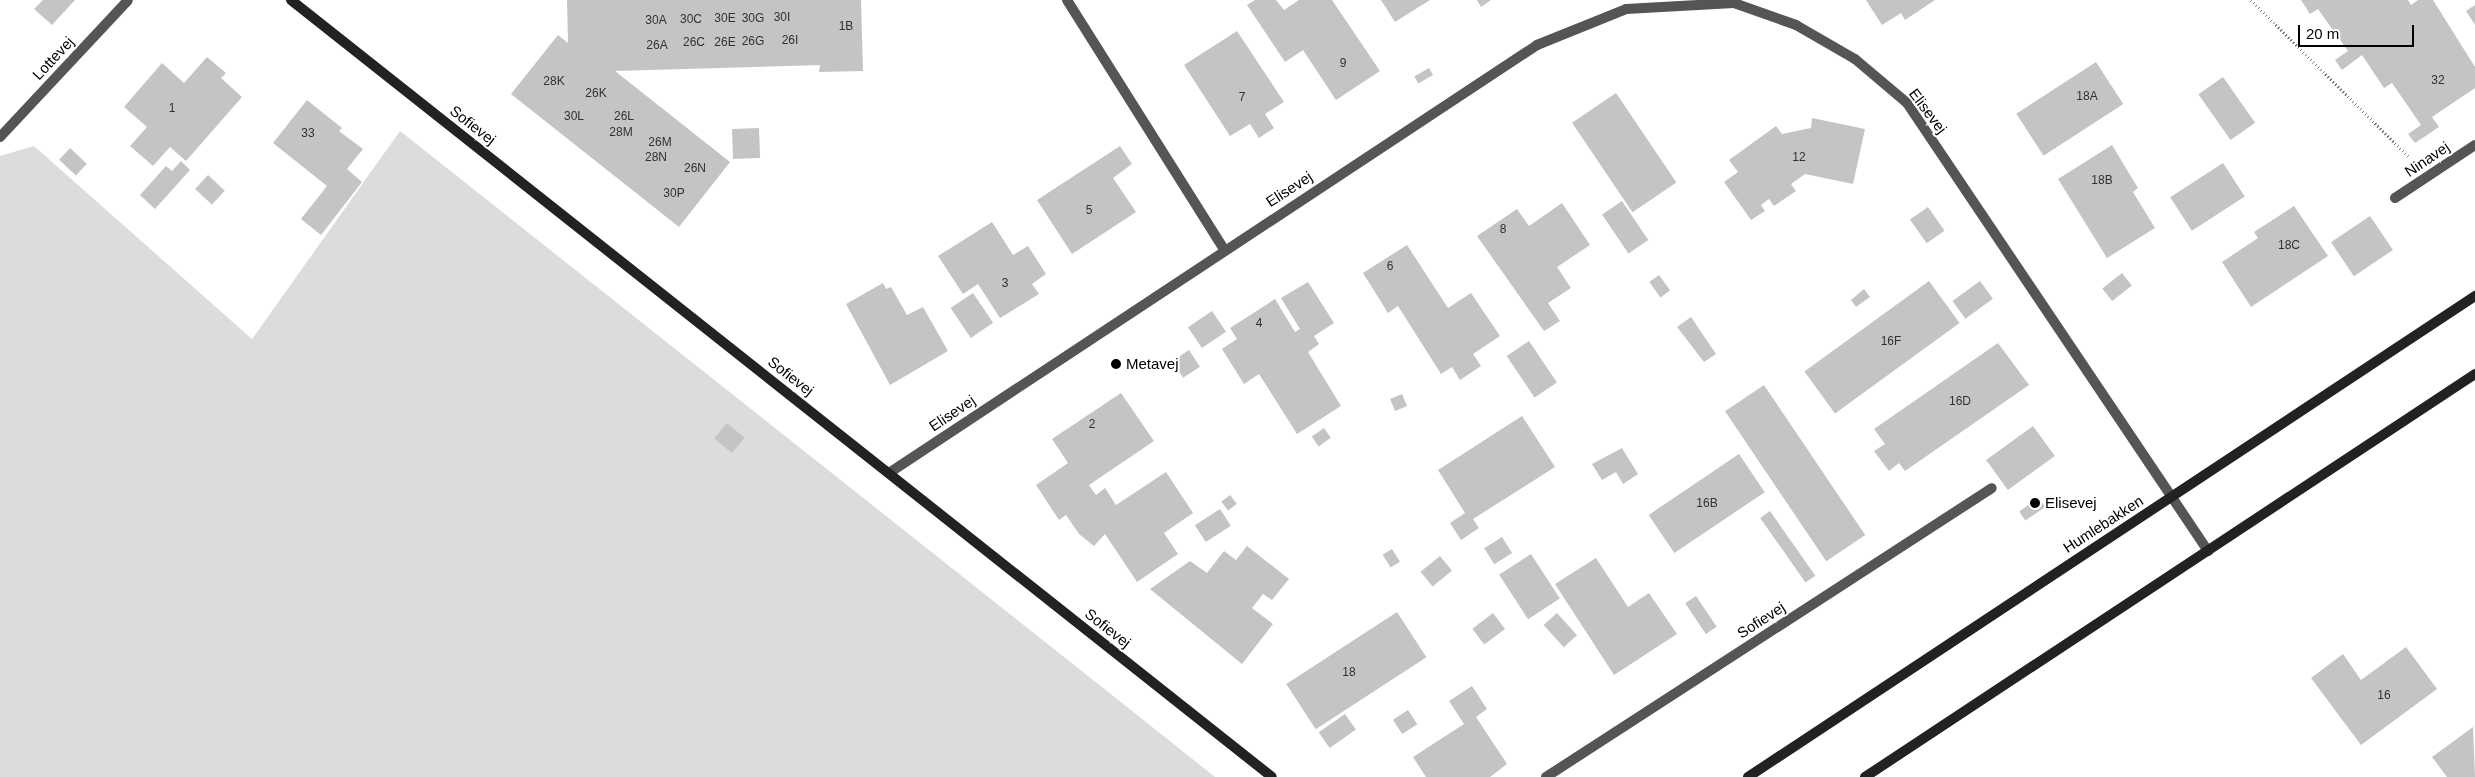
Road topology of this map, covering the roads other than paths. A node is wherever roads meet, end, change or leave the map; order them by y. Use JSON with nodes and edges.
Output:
{"nodes":[{"id":1,"x":128,"y":0,"type":"edge"},
{"id":2,"x":291,"y":0,"type":"edge"},
{"id":3,"x":1067,"y":0,"type":"edge"},
{"id":4,"x":1734,"y":1,"type":"edge"},
{"id":5,"x":0,"y":137,"type":"edge"},
{"id":6,"x":2475,"y":145,"type":"edge"},
{"id":7,"x":2396,"y":198,"type":"dead end"},
{"id":8,"x":1224,"y":249,"type":"junction"},
{"id":9,"x":2475,"y":296,"type":"edge"},
{"id":10,"x":2475,"y":374,"type":"edge"},
{"id":11,"x":889,"y":473,"type":"junction"},
{"id":12,"x":1992,"y":488,"type":"dead end"},
{"id":13,"x":2172,"y":497,"type":"junction"},
{"id":14,"x":2208,"y":551,"type":"junction"},
{"id":15,"x":1272,"y":777,"type":"edge"},
{"id":16,"x":1546,"y":777,"type":"edge"},
{"id":17,"x":1748,"y":777,"type":"edge"},
{"id":18,"x":1865,"y":777,"type":"edge"}],
"edges":[{"from":1,"to":5,"type":"street","name":"Lottevej"},
{"from":2,"to":11,"type":"street","name":"Sofievej"},
{"from":3,"to":8,"type":"street"},
{"from":4,"to":8,"type":"street","name":"Elisevej"},
{"from":4,"to":13,"type":"street","name":"Elisevej"},
{"from":6,"to":7,"type":"street","name":"Ninavej"},
{"from":8,"to":11,"type":"street","name":"Elisevej"},
{"from":9,"to":13,"type":"street","name":"Humlebakken"},
{"from":10,"to":14,"type":"street"},
{"from":11,"to":15,"type":"street","name":"Sofievej"},
{"from":12,"to":16,"type":"street","name":"Sofievej"},
{"from":13,"to":14,"type":"street","name":"Elisevej"},
{"from":13,"to":17,"type":"street","name":"Humlebakken"},
{"from":14,"to":18,"type":"street"}]}
